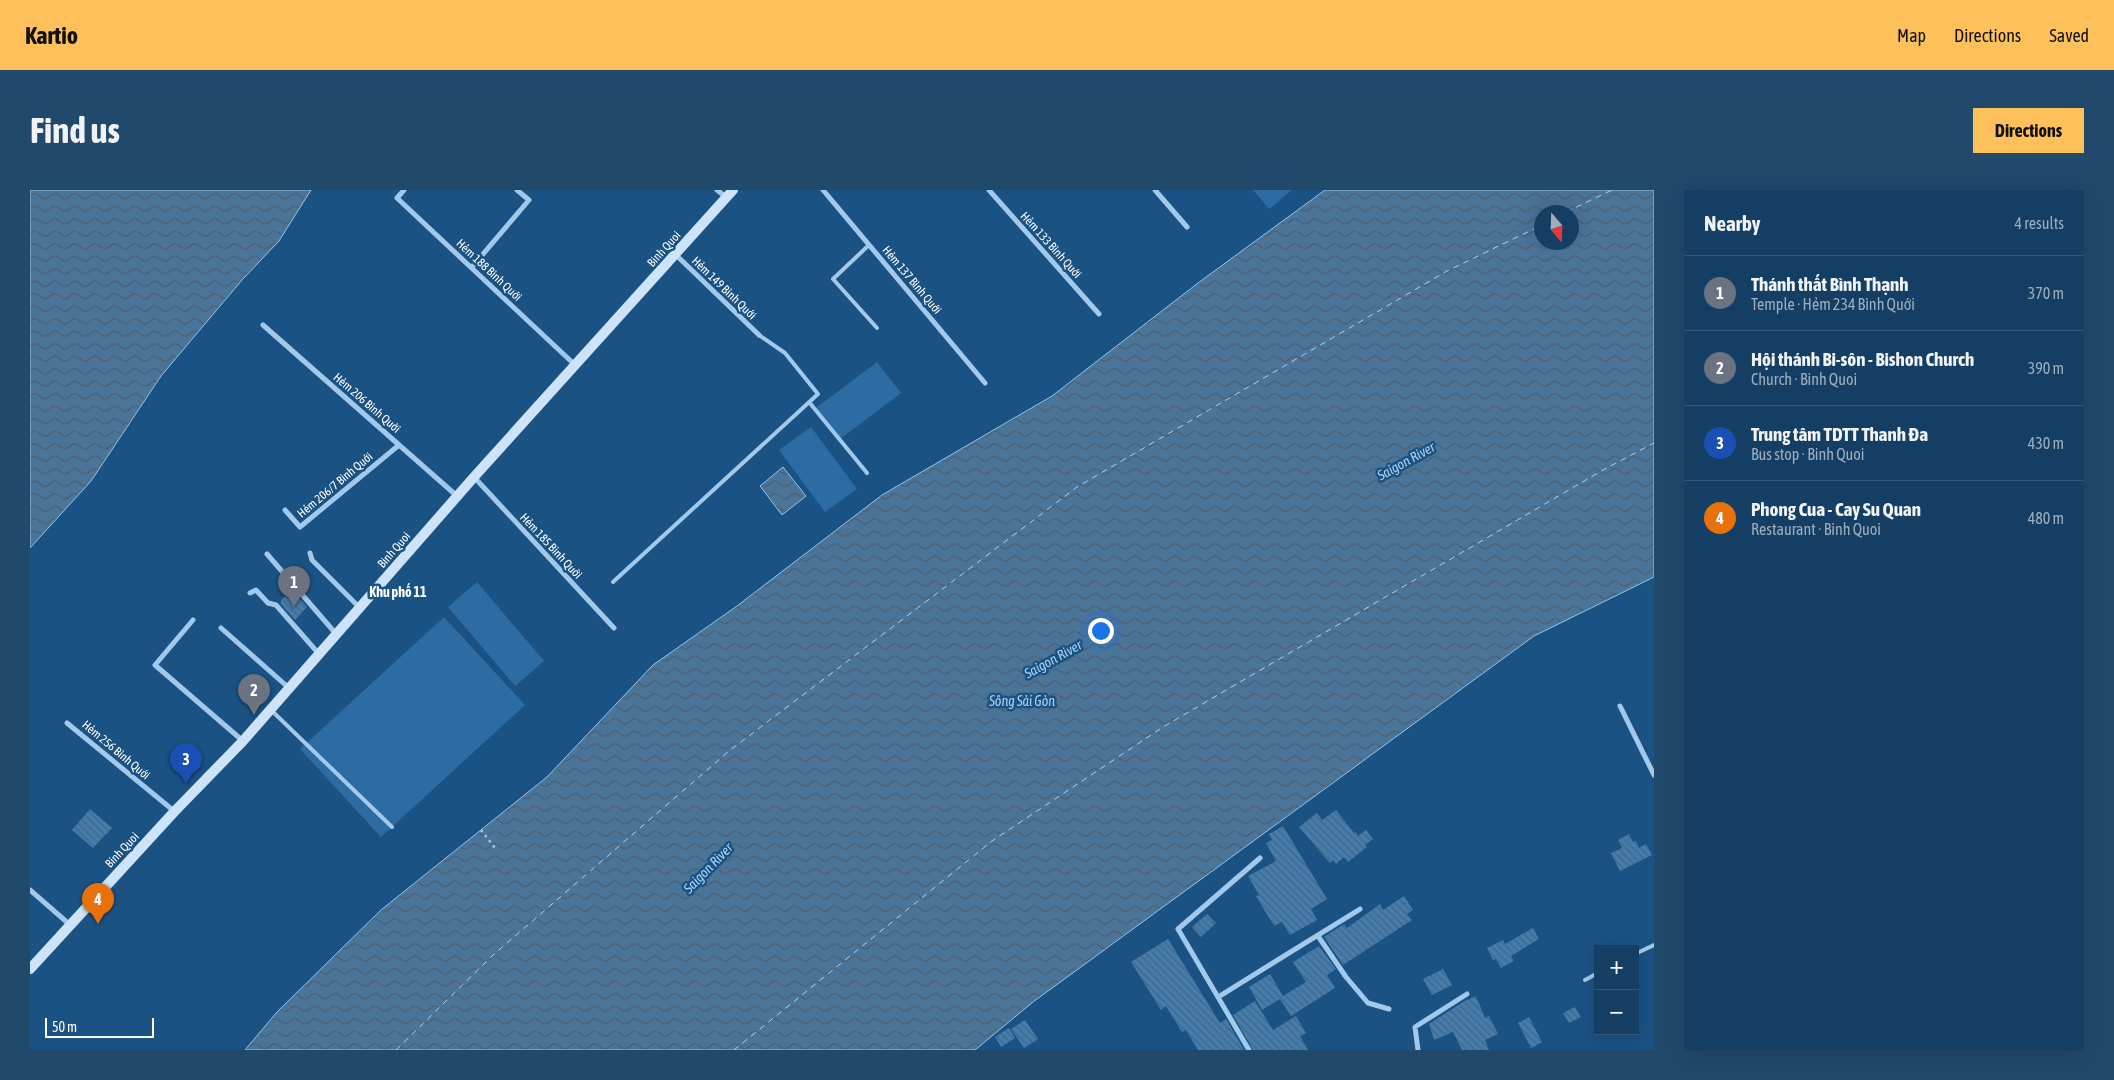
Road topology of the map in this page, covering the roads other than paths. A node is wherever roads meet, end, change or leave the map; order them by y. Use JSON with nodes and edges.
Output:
{"nodes":[{"id":1,"x":404,"y":190,"type":"edge"},
{"id":2,"x":517,"y":190,"type":"edge"},
{"id":3,"x":718,"y":190,"type":"edge"},
{"id":4,"x":823,"y":190,"type":"edge"},
{"id":5,"x":989,"y":190,"type":"edge"},
{"id":6,"x":1154,"y":190,"type":"edge"},
{"id":7,"x":730,"y":194,"type":"edge"},
{"id":8,"x":1187,"y":227,"type":"dead end"},
{"id":9,"x":869,"y":245,"type":"junction"},
{"id":10,"x":676,"y":255,"type":"junction"},
{"id":11,"x":472,"y":267,"type":"junction"},
{"id":12,"x":1098,"y":314,"type":"dead end"},
{"id":13,"x":263,"y":325,"type":"dead end"},
{"id":14,"x":877,"y":328,"type":"dead end"},
{"id":15,"x":759,"y":335,"type":"joint"},
{"id":16,"x":574,"y":364,"type":"junction"},
{"id":17,"x":985,"y":383,"type":"dead end"},
{"id":18,"x":809,"y":402,"type":"junction"},
{"id":19,"x":399,"y":445,"type":"junction"},
{"id":20,"x":867,"y":473,"type":"dead end"},
{"id":21,"x":474,"y":477,"type":"junction"},
{"id":22,"x":457,"y":496,"type":"junction"},
{"id":23,"x":285,"y":510,"type":"dead end"},
{"id":24,"x":310,"y":553,"type":"dead end"},
{"id":25,"x":267,"y":554,"type":"dead end"},
{"id":26,"x":613,"y":582,"type":"dead end"},
{"id":27,"x":250,"y":593,"type":"dead end"},
{"id":28,"x":360,"y":609,"type":"junction"},
{"id":29,"x":193,"y":620,"type":"dead end"},
{"id":30,"x":221,"y":628,"type":"dead end"},
{"id":31,"x":614,"y":628,"type":"dead end"},
{"id":32,"x":337,"y":635,"type":"junction"},
{"id":33,"x":320,"y":654,"type":"junction"},
{"id":34,"x":290,"y":688,"type":"junction"},
{"id":35,"x":1620,"y":706,"type":"dead end"},
{"id":36,"x":271,"y":710,"type":"junction"},
{"id":37,"x":68,"y":723,"type":"dead end"},
{"id":38,"x":243,"y":741,"type":"junction"},
{"id":39,"x":1654,"y":775,"type":"edge"},
{"id":40,"x":174,"y":812,"type":"junction"},
{"id":41,"x":392,"y":827,"type":"dead end"},
{"id":42,"x":1260,"y":858,"type":"dead end"},
{"id":43,"x":30,"y":890,"type":"edge"},
{"id":44,"x":1360,"y":909,"type":"dead end"},
{"id":45,"x":70,"y":924,"type":"junction"},
{"id":46,"x":1318,"y":936,"type":"junction"},
{"id":47,"x":1654,"y":944,"type":"edge"},
{"id":48,"x":1639,"y":952,"type":"edge"},
{"id":49,"x":30,"y":969,"type":"edge"},
{"id":50,"x":1594,"y":975,"type":"edge"},
{"id":51,"x":1585,"y":980,"type":"dead end"},
{"id":52,"x":1467,"y":994,"type":"dead end"},
{"id":53,"x":1218,"y":997,"type":"junction"},
{"id":54,"x":1389,"y":1009,"type":"dead end"},
{"id":55,"x":1248,"y":1050,"type":"edge"},
{"id":56,"x":1418,"y":1050,"type":"edge"}],
"edges":[{"from":1,"to":11,"type":"street","name":"Hẻm 188 Bình Quới"},
{"from":2,"to":11,"type":"street"},
{"from":3,"to":7,"type":"street"},
{"from":4,"to":9,"type":"street","name":"Hẻm 137 Bình Quới"},
{"from":5,"to":12,"type":"street","name":"Hẻm 133 Bình Quới"},
{"from":6,"to":8,"type":"street"},
{"from":7,"to":10,"type":"main road","name":"Binh Quoi"},
{"from":9,"to":14,"type":"lane"},
{"from":9,"to":17,"type":"street","name":"Hẻm 137 Bình Quới"},
{"from":10,"to":15,"type":"street","name":"Hẻm 149 Bình Quới"},
{"from":10,"to":16,"type":"main road","name":"Binh Quoi"},
{"from":11,"to":16,"type":"street","name":"Hẻm 188 Bình Quới"},
{"from":13,"to":19,"type":"street","name":"Hẻm 206 Bình Quới"},
{"from":15,"to":18,"type":"lane"},
{"from":16,"to":21,"type":"main road","name":"Binh Quoi"},
{"from":18,"to":20,"type":"lane"},
{"from":18,"to":26,"type":"lane"},
{"from":19,"to":22,"type":"street","name":"Hẻm 206 Bình Quới"},
{"from":19,"to":23,"type":"street","name":"Hẻm 206/7 Bình Quới"},
{"from":21,"to":22,"type":"main road","name":"Binh Quoi"},
{"from":21,"to":31,"type":"street","name":"Hẻm 185 Bình Quới"},
{"from":22,"to":28,"type":"main road","name":"Binh Quoi"},
{"from":24,"to":28,"type":"street"},
{"from":25,"to":32,"type":"street"},
{"from":27,"to":33,"type":"street"},
{"from":28,"to":32,"type":"main road","name":"Binh Quoi"},
{"from":29,"to":38,"type":"street"},
{"from":30,"to":34,"type":"street"},
{"from":32,"to":33,"type":"main road","name":"Binh Quoi"},
{"from":33,"to":34,"type":"main road","name":"Binh Quoi"},
{"from":34,"to":36,"type":"main road","name":"Binh Quoi"},
{"from":35,"to":39,"type":"street"},
{"from":36,"to":38,"type":"main road","name":"Binh Quoi"},
{"from":36,"to":41,"type":"lane"},
{"from":37,"to":40,"type":"street","name":"Hẻm 256 Bình Quới"},
{"from":38,"to":40,"type":"main road","name":"Binh Quoi"},
{"from":40,"to":45,"type":"main road","name":"Binh Quoi"},
{"from":42,"to":53,"type":"street"},
{"from":43,"to":45,"type":"street"},
{"from":44,"to":46,"type":"street"},
{"from":45,"to":49,"type":"main road","name":"Binh Quoi"},
{"from":46,"to":53,"type":"street"},
{"from":46,"to":54,"type":"street"},
{"from":47,"to":48,"type":"lane"},
{"from":50,"to":51,"type":"lane"},
{"from":52,"to":56,"type":"street"},
{"from":53,"to":55,"type":"street"}]}
